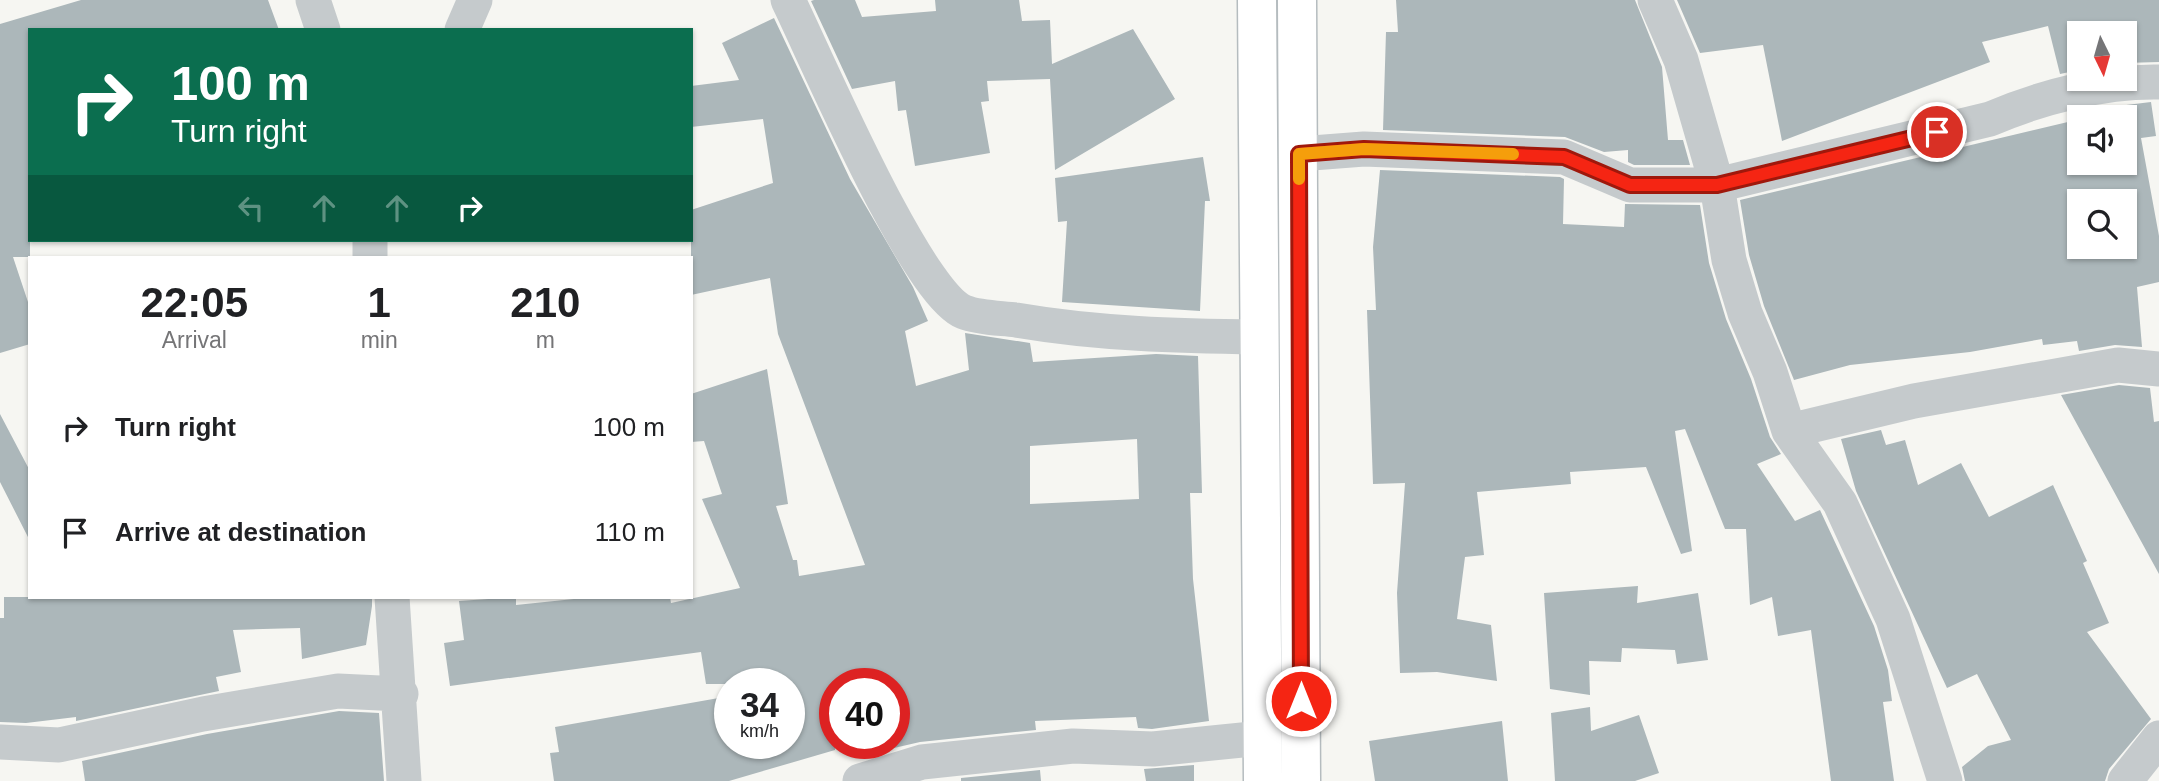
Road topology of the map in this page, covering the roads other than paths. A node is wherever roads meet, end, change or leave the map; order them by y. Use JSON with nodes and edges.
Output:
{"nodes":[{"id":1,"x":313,"y":0,"type":"edge"},
{"id":2,"x":475,"y":0,"type":"edge"},
{"id":3,"x":788,"y":0,"type":"edge"},
{"id":4,"x":1257,"y":0,"type":"edge"},
{"id":5,"x":1297,"y":0,"type":"edge"},
{"id":6,"x":1655,"y":0,"type":"edge"},
{"id":7,"x":322,"y":28,"type":"edge"},
{"id":8,"x":463,"y":28,"type":"edge"},
{"id":9,"x":2159,"y":82,"type":"edge"},
{"id":10,"x":1299,"y":154,"type":"junction"},
{"id":11,"x":1717,"y":185,"type":"junction"},
{"id":12,"x":1260,"y":337,"type":"junction"},
{"id":13,"x":2159,"y":369,"type":"edge"},
{"id":14,"x":1789,"y":431,"type":"junction"},
{"id":15,"x":392,"y":599,"type":"edge"},
{"id":16,"x":401,"y":694,"type":"junction"},
{"id":17,"x":1262,"y":737,"type":"junction"},
{"id":18,"x":2159,"y":738,"type":"edge"},
{"id":19,"x":0,"y":742,"type":"edge"},
{"id":20,"x":404,"y":781,"type":"edge"},
{"id":21,"x":860,"y":781,"type":"edge"},
{"id":22,"x":1263,"y":781,"type":"edge"},
{"id":23,"x":1301,"y":781,"type":"edge"},
{"id":24,"x":1945,"y":781,"type":"edge"},
{"id":25,"x":2125,"y":781,"type":"edge"}],
"edges":[{"from":1,"to":7,"type":"street"},
{"from":2,"to":8,"type":"street"},
{"from":3,"to":12,"type":"street"},
{"from":4,"to":12,"type":"street"},
{"from":5,"to":10,"type":"street"},
{"from":6,"to":11,"type":"street"},
{"from":9,"to":11,"type":"street"},
{"from":10,"to":11,"type":"street"},
{"from":10,"to":23,"type":"street"},
{"from":11,"to":14,"type":"street"},
{"from":12,"to":17,"type":"street"},
{"from":13,"to":14,"type":"street"},
{"from":14,"to":24,"type":"street"},
{"from":15,"to":16,"type":"street"},
{"from":16,"to":19,"type":"street"},
{"from":16,"to":20,"type":"street"},
{"from":17,"to":21,"type":"street"},
{"from":17,"to":22,"type":"street"},
{"from":18,"to":25,"type":"street"}]}
